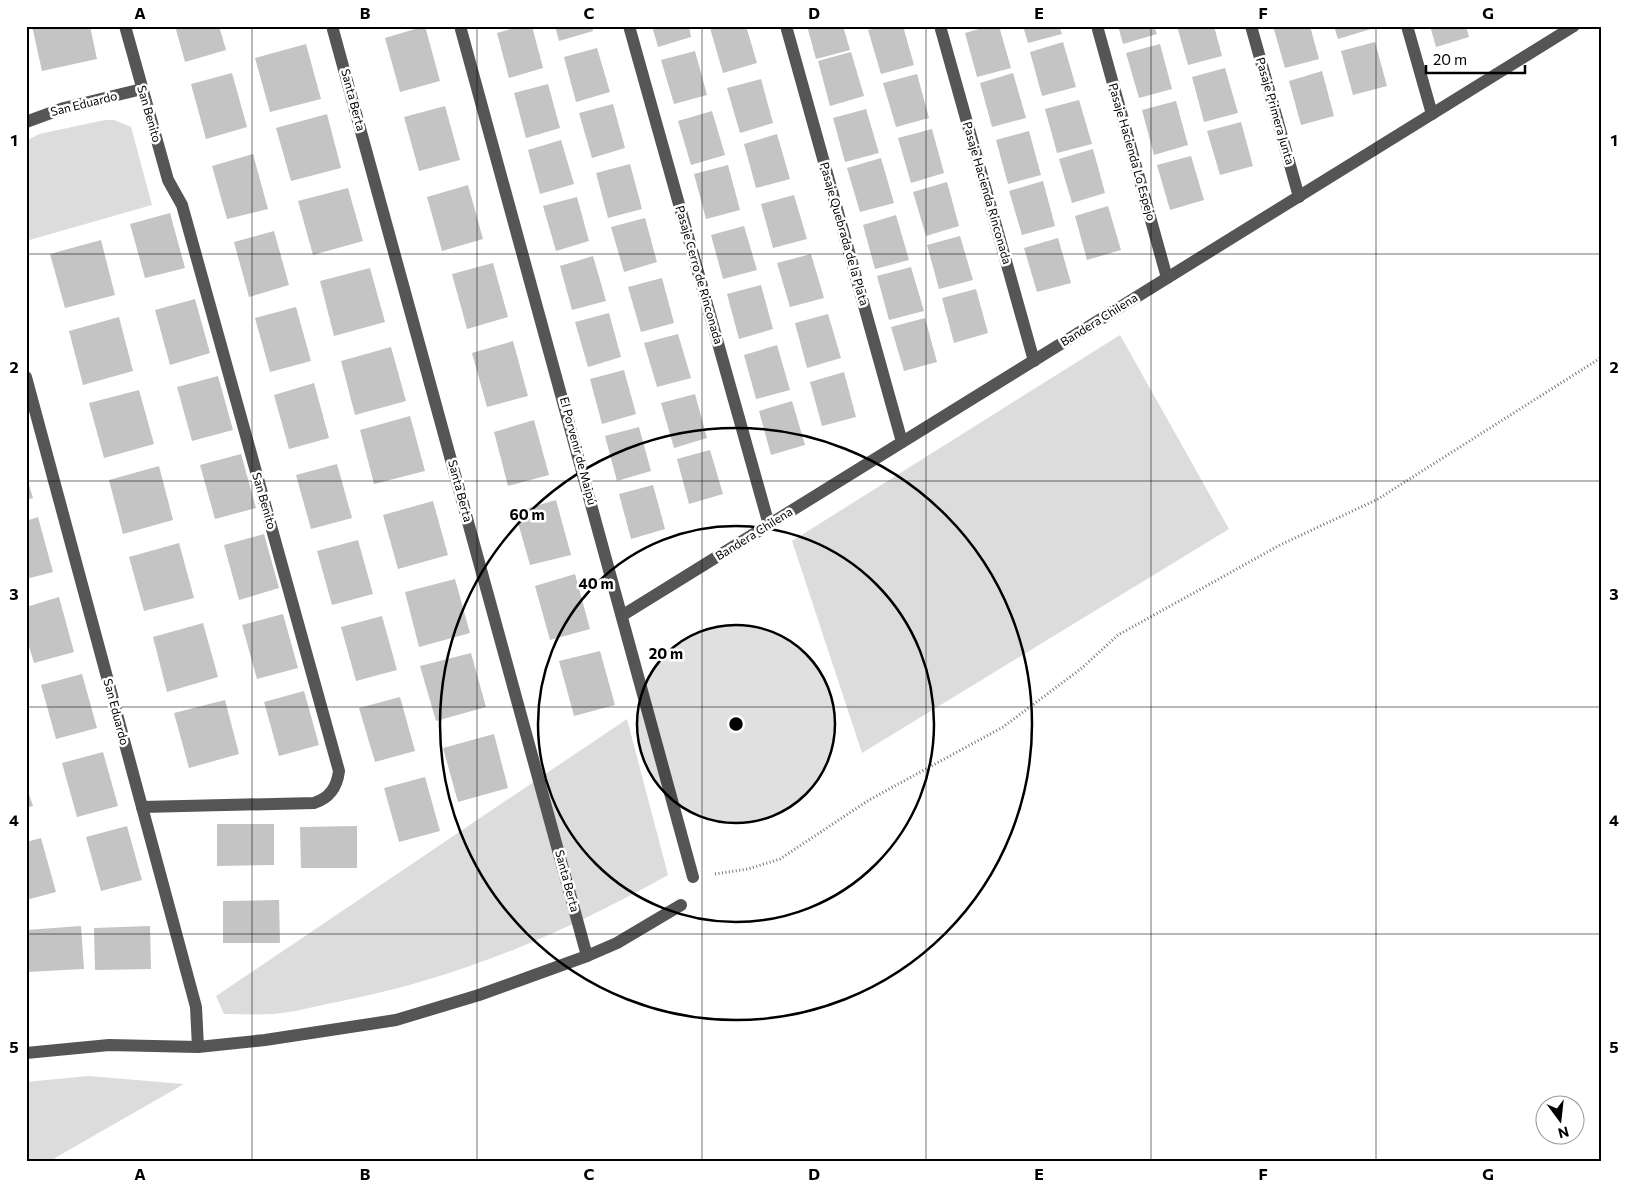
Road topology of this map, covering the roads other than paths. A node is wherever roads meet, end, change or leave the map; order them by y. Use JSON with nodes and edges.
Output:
{"nodes":[{"id":1,"x":125,"y":26,"type":"edge"},
{"id":2,"x":332,"y":26,"type":"edge"},
{"id":3,"x":460,"y":26,"type":"edge"},
{"id":4,"x":629,"y":26,"type":"edge"},
{"id":5,"x":786,"y":26,"type":"edge"},
{"id":6,"x":940,"y":26,"type":"edge"},
{"id":7,"x":1097,"y":26,"type":"edge"},
{"id":8,"x":1251,"y":26,"type":"edge"},
{"id":9,"x":1407,"y":26,"type":"edge"},
{"id":10,"x":1574,"y":26,"type":"edge"},
{"id":11,"x":142,"y":89,"type":"junction"},
{"id":12,"x":1432,"y":114,"type":"junction"},
{"id":13,"x":26,"y":122,"type":"edge"},
{"id":14,"x":1299,"y":196,"type":"junction"},
{"id":15,"x":1167,"y":278,"type":"junction"},
{"id":16,"x":1034,"y":361,"type":"junction"},
{"id":17,"x":26,"y":377,"type":"edge"},
{"id":18,"x":902,"y":442,"type":"junction"},
{"id":19,"x":769,"y":525,"type":"junction"},
{"id":20,"x":623,"y":615,"type":"junction"},
{"id":21,"x":142,"y":807,"type":"junction"},
{"id":22,"x":693,"y":877,"type":"road end"},
{"id":23,"x":681,"y":905,"type":"dead end"},
{"id":24,"x":587,"y":956,"type":"junction"},
{"id":25,"x":198,"y":1047,"type":"junction"},
{"id":26,"x":26,"y":1053,"type":"edge"}],
"edges":[{"from":1,"to":11,"type":"street","name":"San Benito"},
{"from":2,"to":24,"type":"street","name":"Santa Berta"},
{"from":3,"to":20,"type":"street","name":"El Porvenir de Maipú"},
{"from":4,"to":19,"type":"street","name":"Pasaje Cerro de Rinconada"},
{"from":5,"to":18,"type":"street","name":"Pasaje Quebrada de la Plata"},
{"from":6,"to":16,"type":"street","name":"Pasaje Hacienda Rinconada"},
{"from":7,"to":15,"type":"street","name":"Pasaje Hacienda Lo Espejo"},
{"from":8,"to":14,"type":"street","name":"Pasaje Primera Junta"},
{"from":9,"to":12,"type":"street"},
{"from":10,"to":12,"type":"street","name":"Bandera Chilena"},
{"from":11,"to":13,"type":"street","name":"San Eduardo"},
{"from":11,"to":21,"type":"street","name":"San Benito"},
{"from":12,"to":14,"type":"street","name":"Bandera Chilena"},
{"from":14,"to":15,"type":"street","name":"Bandera Chilena"},
{"from":15,"to":16,"type":"street","name":"Bandera Chilena"},
{"from":16,"to":18,"type":"street","name":"Bandera Chilena"},
{"from":17,"to":21,"type":"street","name":"San Eduardo"},
{"from":18,"to":19,"type":"street","name":"Bandera Chilena"},
{"from":19,"to":20,"type":"street","name":"Bandera Chilena"},
{"from":20,"to":22,"type":"street","name":"El Porvenir de Maipú"},
{"from":21,"to":25,"type":"street","name":"San Eduardo"},
{"from":23,"to":24,"type":"street"},
{"from":24,"to":25,"type":"street"},
{"from":25,"to":26,"type":"street"}]}
